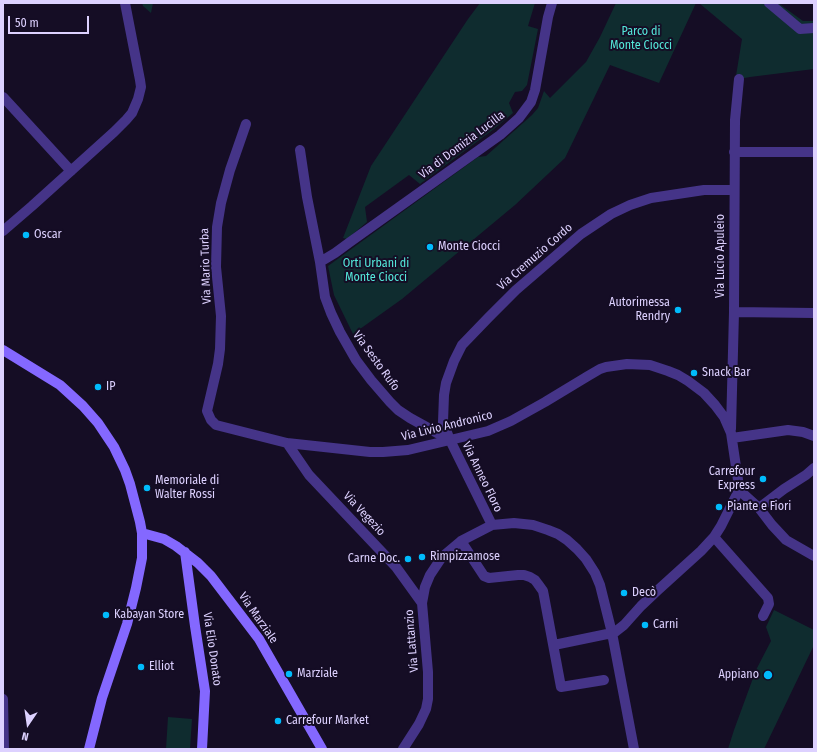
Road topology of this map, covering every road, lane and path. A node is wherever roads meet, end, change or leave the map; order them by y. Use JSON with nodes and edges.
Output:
{"nodes":[{"id":1,"x":125,"y":3,"type":"edge"},
{"id":2,"x":552,"y":3,"type":"edge"},
{"id":3,"x":769,"y":3,"type":"edge"},
{"id":4,"x":814,"y":28,"type":"edge"},
{"id":5,"x":739,"y":79,"type":"dead end"},
{"id":6,"x":3,"y":97,"type":"edge"},
{"id":7,"x":246,"y":124,"type":"dead end"},
{"id":8,"x":300,"y":150,"type":"dead end"},
{"id":9,"x":734,"y":152,"type":"junction"},
{"id":10,"x":814,"y":152,"type":"edge"},
{"id":11,"x":71,"y":171,"type":"junction"},
{"id":12,"x":734,"y":190,"type":"junction"},
{"id":13,"x":3,"y":231,"type":"edge"},
{"id":14,"x":320,"y":262,"type":"junction"},
{"id":15,"x":734,"y":312,"type":"junction"},
{"id":16,"x":814,"y":313,"type":"edge"},
{"id":17,"x":3,"y":350,"type":"edge"},
{"id":18,"x":207,"y":410,"type":"joint"},
{"id":19,"x":731,"y":436,"type":"junction"},
{"id":20,"x":814,"y":436,"type":"edge"},
{"id":21,"x":450,"y":440,"type":"junction"},
{"id":22,"x":288,"y":443,"type":"junction"},
{"id":23,"x":814,"y":468,"type":"edge"},
{"id":24,"x":739,"y":490,"type":"junction"},
{"id":25,"x":758,"y":508,"type":"junction"},
{"id":26,"x":492,"y":525,"type":"junction"},
{"id":27,"x":142,"y":533,"type":"junction"},
{"id":28,"x":714,"y":537,"type":"junction"},
{"id":29,"x":461,"y":541,"type":"junction"},
{"id":30,"x":185,"y":552,"type":"junction"},
{"id":31,"x":814,"y":556,"type":"edge"},
{"id":32,"x":422,"y":603,"type":"junction"},
{"id":33,"x":763,"y":616,"type":"dead end"},
{"id":34,"x":612,"y":634,"type":"junction"},
{"id":35,"x":554,"y":645,"type":"junction"},
{"id":36,"x":604,"y":680,"type":"dead end"},
{"id":37,"x":3,"y":699,"type":"edge"},
{"id":38,"x":4,"y":749,"type":"edge"},
{"id":39,"x":89,"y":749,"type":"edge"},
{"id":40,"x":202,"y":749,"type":"edge"},
{"id":41,"x":322,"y":749,"type":"edge"},
{"id":42,"x":403,"y":749,"type":"edge"},
{"id":43,"x":634,"y":749,"type":"edge"}],
"edges":[{"from":1,"to":11,"type":"street"},
{"from":2,"to":14,"type":"street","name":"Via di Domizia Lucilla"},
{"from":3,"to":4,"type":"street"},
{"from":5,"to":9,"type":"street","name":"Via Lucio Apuleio"},
{"from":6,"to":11,"type":"street"},
{"from":7,"to":18,"type":"street","name":"Via Mario Turba"},
{"from":8,"to":14,"type":"street","name":"Via Sesto Rufo"},
{"from":9,"to":10,"type":"street"},
{"from":9,"to":12,"type":"street","name":"Via Lucio Apuleio"},
{"from":11,"to":13,"type":"street"},
{"from":12,"to":15,"type":"street","name":"Via Lucio Apuleio"},
{"from":12,"to":21,"type":"street","name":"Via Cremuzio Cordo"},
{"from":14,"to":21,"type":"street","name":"Via Sesto Rufo"},
{"from":15,"to":16,"type":"street"},
{"from":15,"to":19,"type":"street","name":"Via Lucio Apuleio"},
{"from":17,"to":27,"type":"street"},
{"from":18,"to":22,"type":"street","name":"Via Livio Andronico"},
{"from":19,"to":20,"type":"street"},
{"from":19,"to":21,"type":"street","name":"Via Livio Andronico"},
{"from":19,"to":24,"type":"street"},
{"from":21,"to":22,"type":"street","name":"Via Livio Andronico"},
{"from":21,"to":26,"type":"street","name":"Via Anneo Floro"},
{"from":22,"to":32,"type":"street","name":"Via Vegezio"},
{"from":23,"to":25,"type":"street"},
{"from":24,"to":25,"type":"street"},
{"from":24,"to":28,"type":"street"},
{"from":25,"to":31,"type":"street"},
{"from":26,"to":29,"type":"street","name":"Via Lattanzio"},
{"from":26,"to":34,"type":"street","name":"Via Lattanzio"},
{"from":27,"to":30,"type":"street","name":"Via Marziale"},
{"from":27,"to":39,"type":"street"},
{"from":28,"to":33,"type":"street"},
{"from":28,"to":34,"type":"street"},
{"from":29,"to":32,"type":"street","name":"Via Lattanzio"},
{"from":29,"to":35,"type":"street"},
{"from":30,"to":40,"type":"street","name":"Via Elio Donato"},
{"from":30,"to":41,"type":"street","name":"Via Marziale"},
{"from":32,"to":42,"type":"street","name":"Via Lattanzio"},
{"from":34,"to":35,"type":"street"},
{"from":34,"to":43,"type":"street","name":"Via Lattanzio"},
{"from":35,"to":36,"type":"street"},
{"from":37,"to":38,"type":"street"}]}
